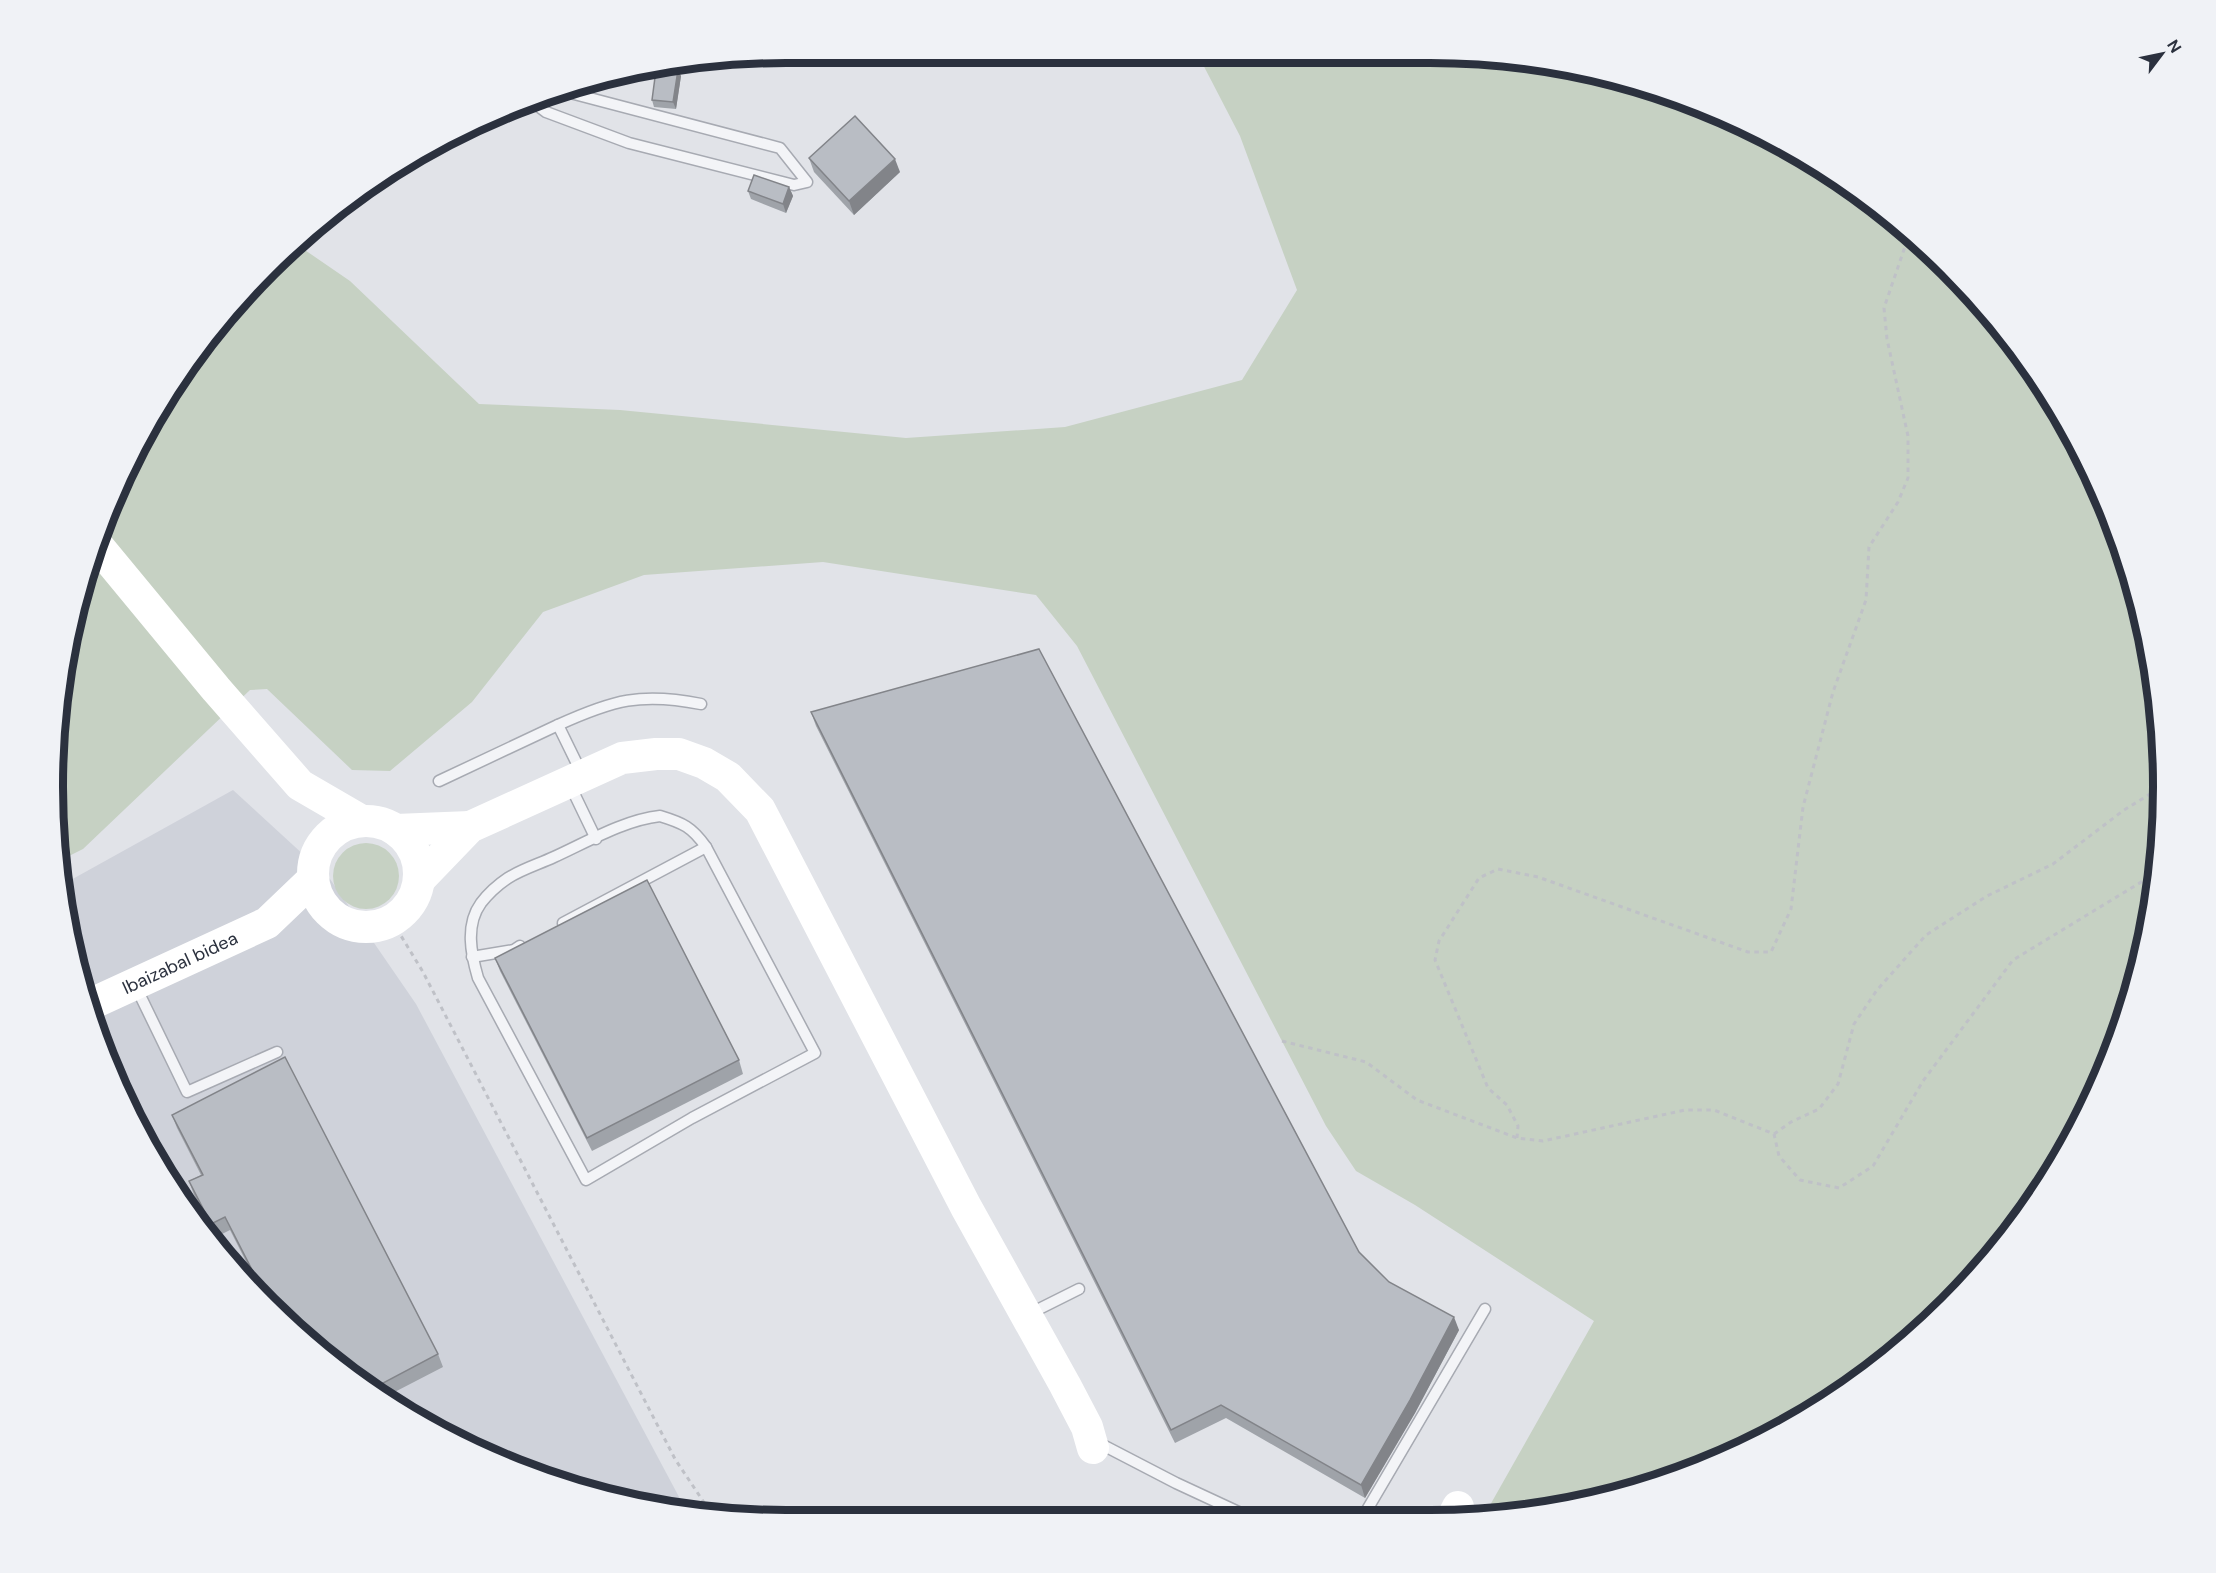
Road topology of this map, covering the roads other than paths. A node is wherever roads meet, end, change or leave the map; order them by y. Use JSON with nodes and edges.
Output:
{"nodes":[{"id":1,"x":576,"y":95,"type":"edge"},
{"id":2,"x":539,"y":107,"type":"edge"},
{"id":3,"x":102,"y":552,"type":"edge"},
{"id":4,"x":701,"y":704,"type":"dead end"},
{"id":5,"x":558,"y":725,"type":"junction"},
{"id":6,"x":575,"y":779,"type":"junction"},
{"id":7,"x":439,"y":781,"type":"dead end"},
{"id":8,"x":300,"y":785,"type":"junction"},
{"id":9,"x":362,"y":821,"type":"junction"},
{"id":10,"x":470,"y":827,"type":"junction"},
{"id":11,"x":396,"y":830,"type":"junction"},
{"id":12,"x":596,"y":839,"type":"junction"},
{"id":13,"x":322,"y":845,"type":"junction"},
{"id":14,"x":706,"y":847,"type":"junction"},
{"id":15,"x":313,"y":879,"type":"junction"},
{"id":16,"x":419,"y":880,"type":"junction"},
{"id":17,"x":338,"y":920,"type":"junction"},
{"id":18,"x":267,"y":923,"type":"junction"},
{"id":19,"x":554,"y":928,"type":"edge"},
{"id":20,"x":534,"y":939,"type":"edge"},
{"id":21,"x":471,"y":957,"type":"junction"},
{"id":22,"x":134,"y":984,"type":"junction"},
{"id":23,"x":96,"y":1002,"type":"edge"},
{"id":24,"x":277,"y":1052,"type":"dead end"},
{"id":25,"x":1079,"y":1289,"type":"dead end"},
{"id":26,"x":1485,"y":1309,"type":"dead end"},
{"id":27,"x":1027,"y":1316,"type":"junction"},
{"id":28,"x":1091,"y":1443,"type":"joint"},
{"id":29,"x":1234,"y":1510,"type":"edge"},
{"id":30,"x":1367,"y":1510,"type":"edge"}],
"edges":[{"from":1,"to":2,"type":"lane"},
{"from":3,"to":8,"type":"street"},
{"from":4,"to":5,"type":"lane"},
{"from":5,"to":6,"type":"lane"},
{"from":5,"to":7,"type":"lane"},
{"from":6,"to":10,"type":"street"},
{"from":6,"to":12,"type":"lane"},
{"from":6,"to":27,"type":"street"},
{"from":8,"to":9,"type":"street"},
{"from":8,"to":13,"type":"street"},
{"from":9,"to":11,"type":"street"},
{"from":9,"to":13,"type":"street"},
{"from":10,"to":11,"type":"street"},
{"from":10,"to":16,"type":"street"},
{"from":11,"to":16,"type":"street"},
{"from":12,"to":14,"type":"lane"},
{"from":12,"to":21,"type":"lane"},
{"from":13,"to":15,"type":"street"},
{"from":14,"to":19,"type":"lane"},
{"from":14,"to":21,"type":"lane"},
{"from":15,"to":17,"type":"street"},
{"from":15,"to":18,"type":"street","name":"Ibaizabal bidea"},
{"from":16,"to":17,"type":"street"},
{"from":17,"to":18,"type":"street","name":"Ibaizabal bidea"},
{"from":18,"to":22,"type":"street","name":"Ibaizabal bidea"},
{"from":20,"to":21,"type":"lane"},
{"from":22,"to":23,"type":"street","name":"Ibaizabal bidea"},
{"from":22,"to":24,"type":"lane"},
{"from":25,"to":27,"type":"lane"},
{"from":26,"to":30,"type":"lane"},
{"from":27,"to":28,"type":"street"},
{"from":28,"to":29,"type":"lane"}]}
